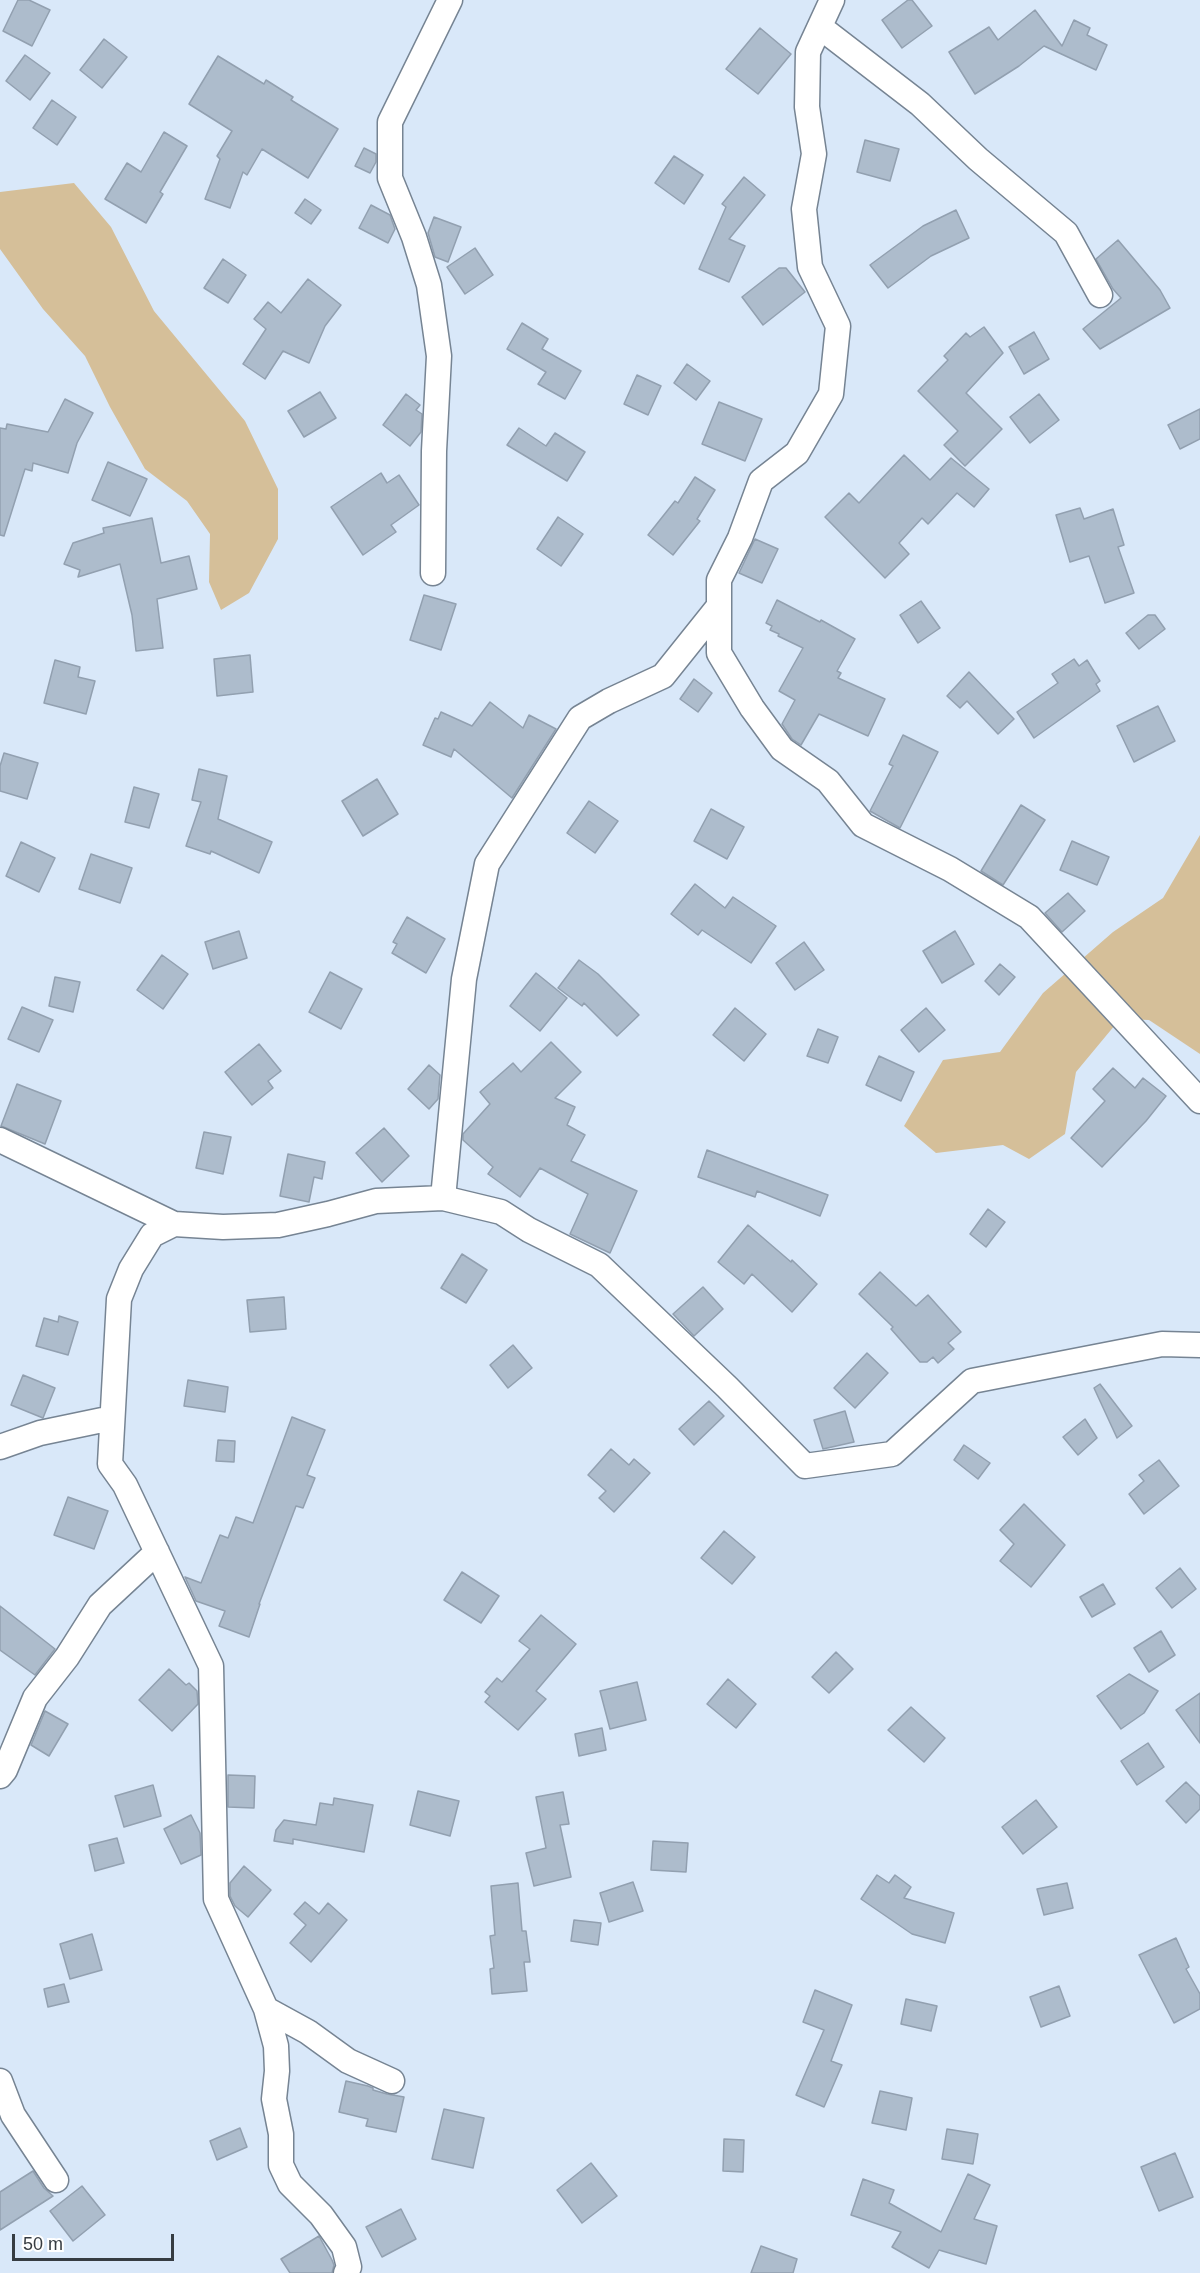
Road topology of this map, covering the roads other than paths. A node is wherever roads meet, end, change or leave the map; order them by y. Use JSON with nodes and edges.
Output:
{"nodes":[{"id":1,"x":450,"y":0,"type":"edge"},
{"id":2,"x":832,"y":0,"type":"edge"},
{"id":3,"x":820,"y":27,"type":"junction"},
{"id":4,"x":1100,"y":295,"type":"dead end"},
{"id":5,"x":433,"y":573,"type":"dead end"},
{"id":6,"x":719,"y":606,"type":"junction"},
{"id":7,"x":1200,"y":1101,"type":"edge"},
{"id":8,"x":0,"y":1140,"type":"edge"},
{"id":9,"x":443,"y":1198,"type":"junction"},
{"id":10,"x":174,"y":1224,"type":"junction"},
{"id":11,"x":1200,"y":1345,"type":"edge"},
{"id":12,"x":112,"y":1418,"type":"junction"},
{"id":13,"x":0,"y":1447,"type":"edge"},
{"id":14,"x":158,"y":1552,"type":"junction"},
{"id":15,"x":0,"y":1776,"type":"edge"},
{"id":16,"x":266,"y":2009,"type":"junction"},
{"id":17,"x":0,"y":2081,"type":"edge"},
{"id":18,"x":392,"y":2081,"type":"dead end"},
{"id":19,"x":56,"y":2180,"type":"dead end"},
{"id":20,"x":346,"y":2273,"type":"edge"}],
"edges":[{"from":1,"to":5,"type":"street"},
{"from":2,"to":3,"type":"street"},
{"from":3,"to":4,"type":"street"},
{"from":3,"to":6,"type":"street"},
{"from":6,"to":7,"type":"street"},
{"from":6,"to":9,"type":"street"},
{"from":8,"to":10,"type":"street"},
{"from":9,"to":10,"type":"street"},
{"from":9,"to":11,"type":"street"},
{"from":10,"to":12,"type":"street"},
{"from":12,"to":13,"type":"street"},
{"from":12,"to":14,"type":"street"},
{"from":14,"to":15,"type":"street"},
{"from":14,"to":16,"type":"street"},
{"from":16,"to":18,"type":"street"},
{"from":16,"to":20,"type":"street"},
{"from":17,"to":19,"type":"street"}]}
